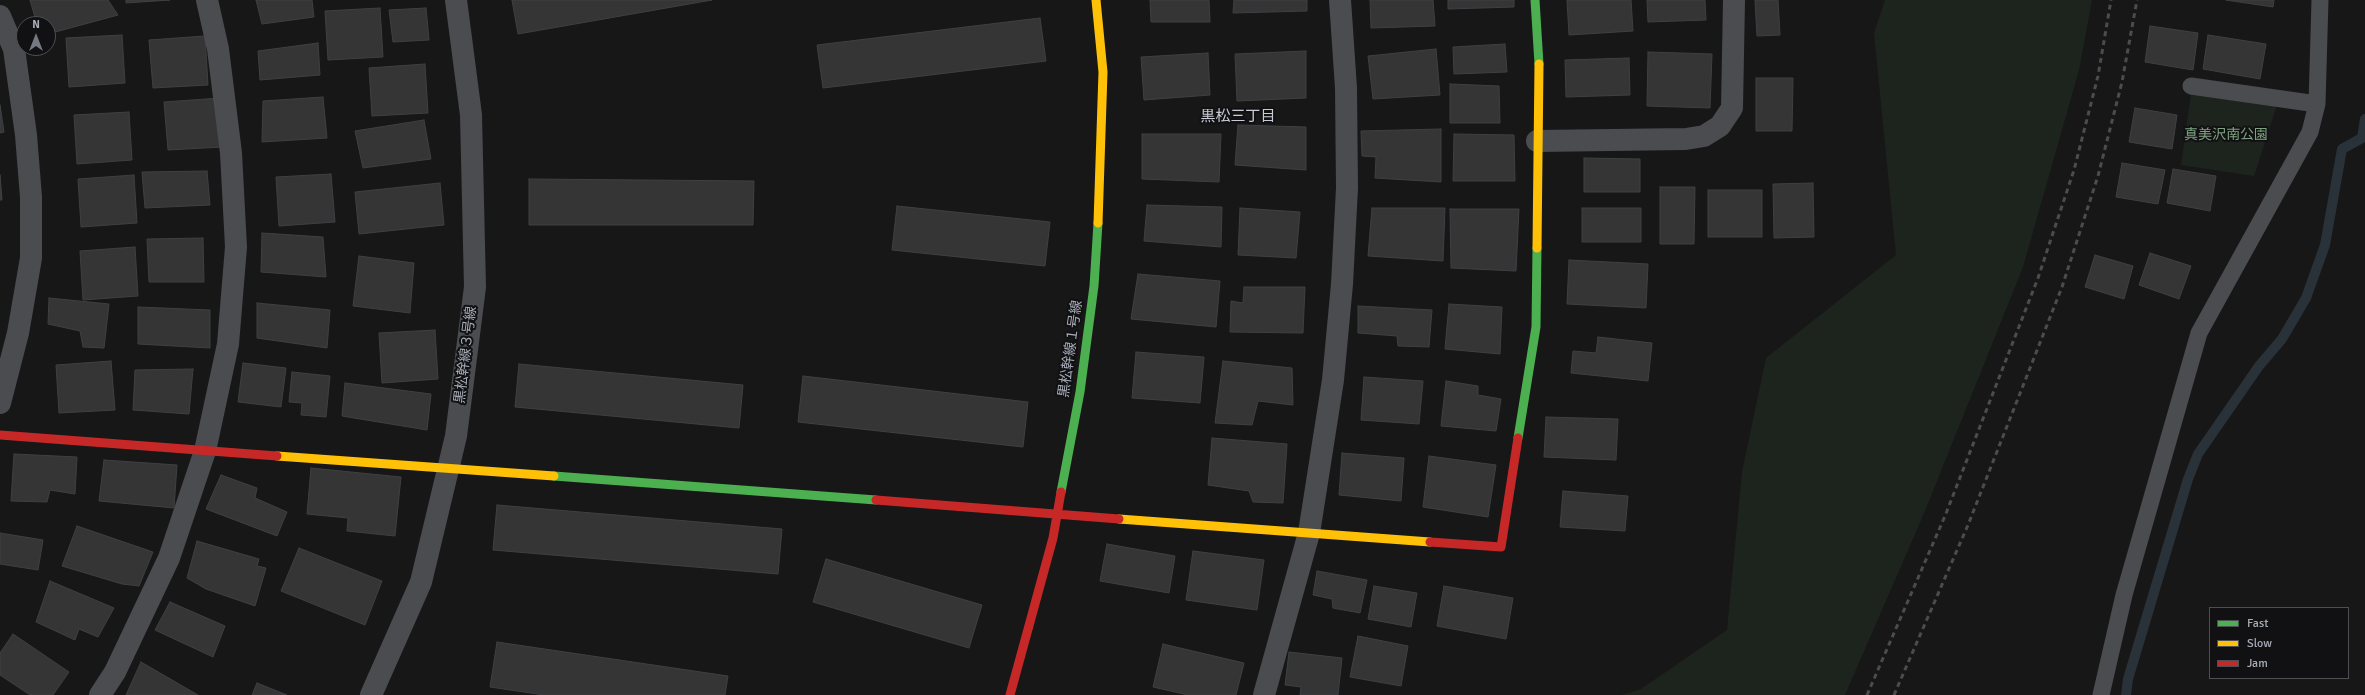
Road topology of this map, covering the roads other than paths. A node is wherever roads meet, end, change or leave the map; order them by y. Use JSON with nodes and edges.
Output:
{"nodes":[{"id":1,"x":207,"y":0,"type":"edge"},
{"id":2,"x":456,"y":0,"type":"edge"},
{"id":3,"x":1096,"y":0,"type":"edge"},
{"id":4,"x":1340,"y":0,"type":"edge"},
{"id":5,"x":1535,"y":0,"type":"edge"},
{"id":6,"x":1734,"y":0,"type":"edge"},
{"id":7,"x":2320,"y":0,"type":"edge"},
{"id":8,"x":0,"y":16,"type":"edge"},
{"id":9,"x":2191,"y":86,"type":"dead end"},
{"id":10,"x":2317,"y":104,"type":"junction"},
{"id":11,"x":1537,"y":141,"type":"junction"},
{"id":12,"x":0,"y":403,"type":"edge"},
{"id":13,"x":0,"y":435,"type":"edge"},
{"id":14,"x":206,"y":451,"type":"junction"},
{"id":15,"x":448,"y":470,"type":"junction"},
{"id":16,"x":1057,"y":514,"type":"junction"},
{"id":17,"x":1309,"y":533,"type":"junction"},
{"id":18,"x":100,"y":695,"type":"edge"},
{"id":19,"x":371,"y":695,"type":"edge"},
{"id":20,"x":1010,"y":695,"type":"edge"},
{"id":21,"x":1264,"y":695,"type":"edge"},
{"id":22,"x":2101,"y":695,"type":"edge"}],
"edges":[{"from":1,"to":14,"type":"street"},
{"from":2,"to":15,"type":"street","name":"黒松幹線３号線"},
{"from":3,"to":16,"type":"street","name":"黒松幹線１号線"},
{"from":4,"to":17,"type":"street"},
{"from":5,"to":11,"type":"street"},
{"from":6,"to":11,"type":"street"},
{"from":7,"to":10,"type":"lane"},
{"from":8,"to":12,"type":"street"},
{"from":9,"to":10,"type":"lane"},
{"from":10,"to":22,"type":"lane"},
{"from":11,"to":17,"type":"street"},
{"from":13,"to":14,"type":"street"},
{"from":14,"to":15,"type":"street"},
{"from":14,"to":18,"type":"street"},
{"from":15,"to":16,"type":"street"},
{"from":15,"to":19,"type":"street","name":"黒松幹線３号線"},
{"from":16,"to":17,"type":"street"},
{"from":16,"to":20,"type":"street","name":"黒松幹線１号線"},
{"from":17,"to":21,"type":"street"}]}
